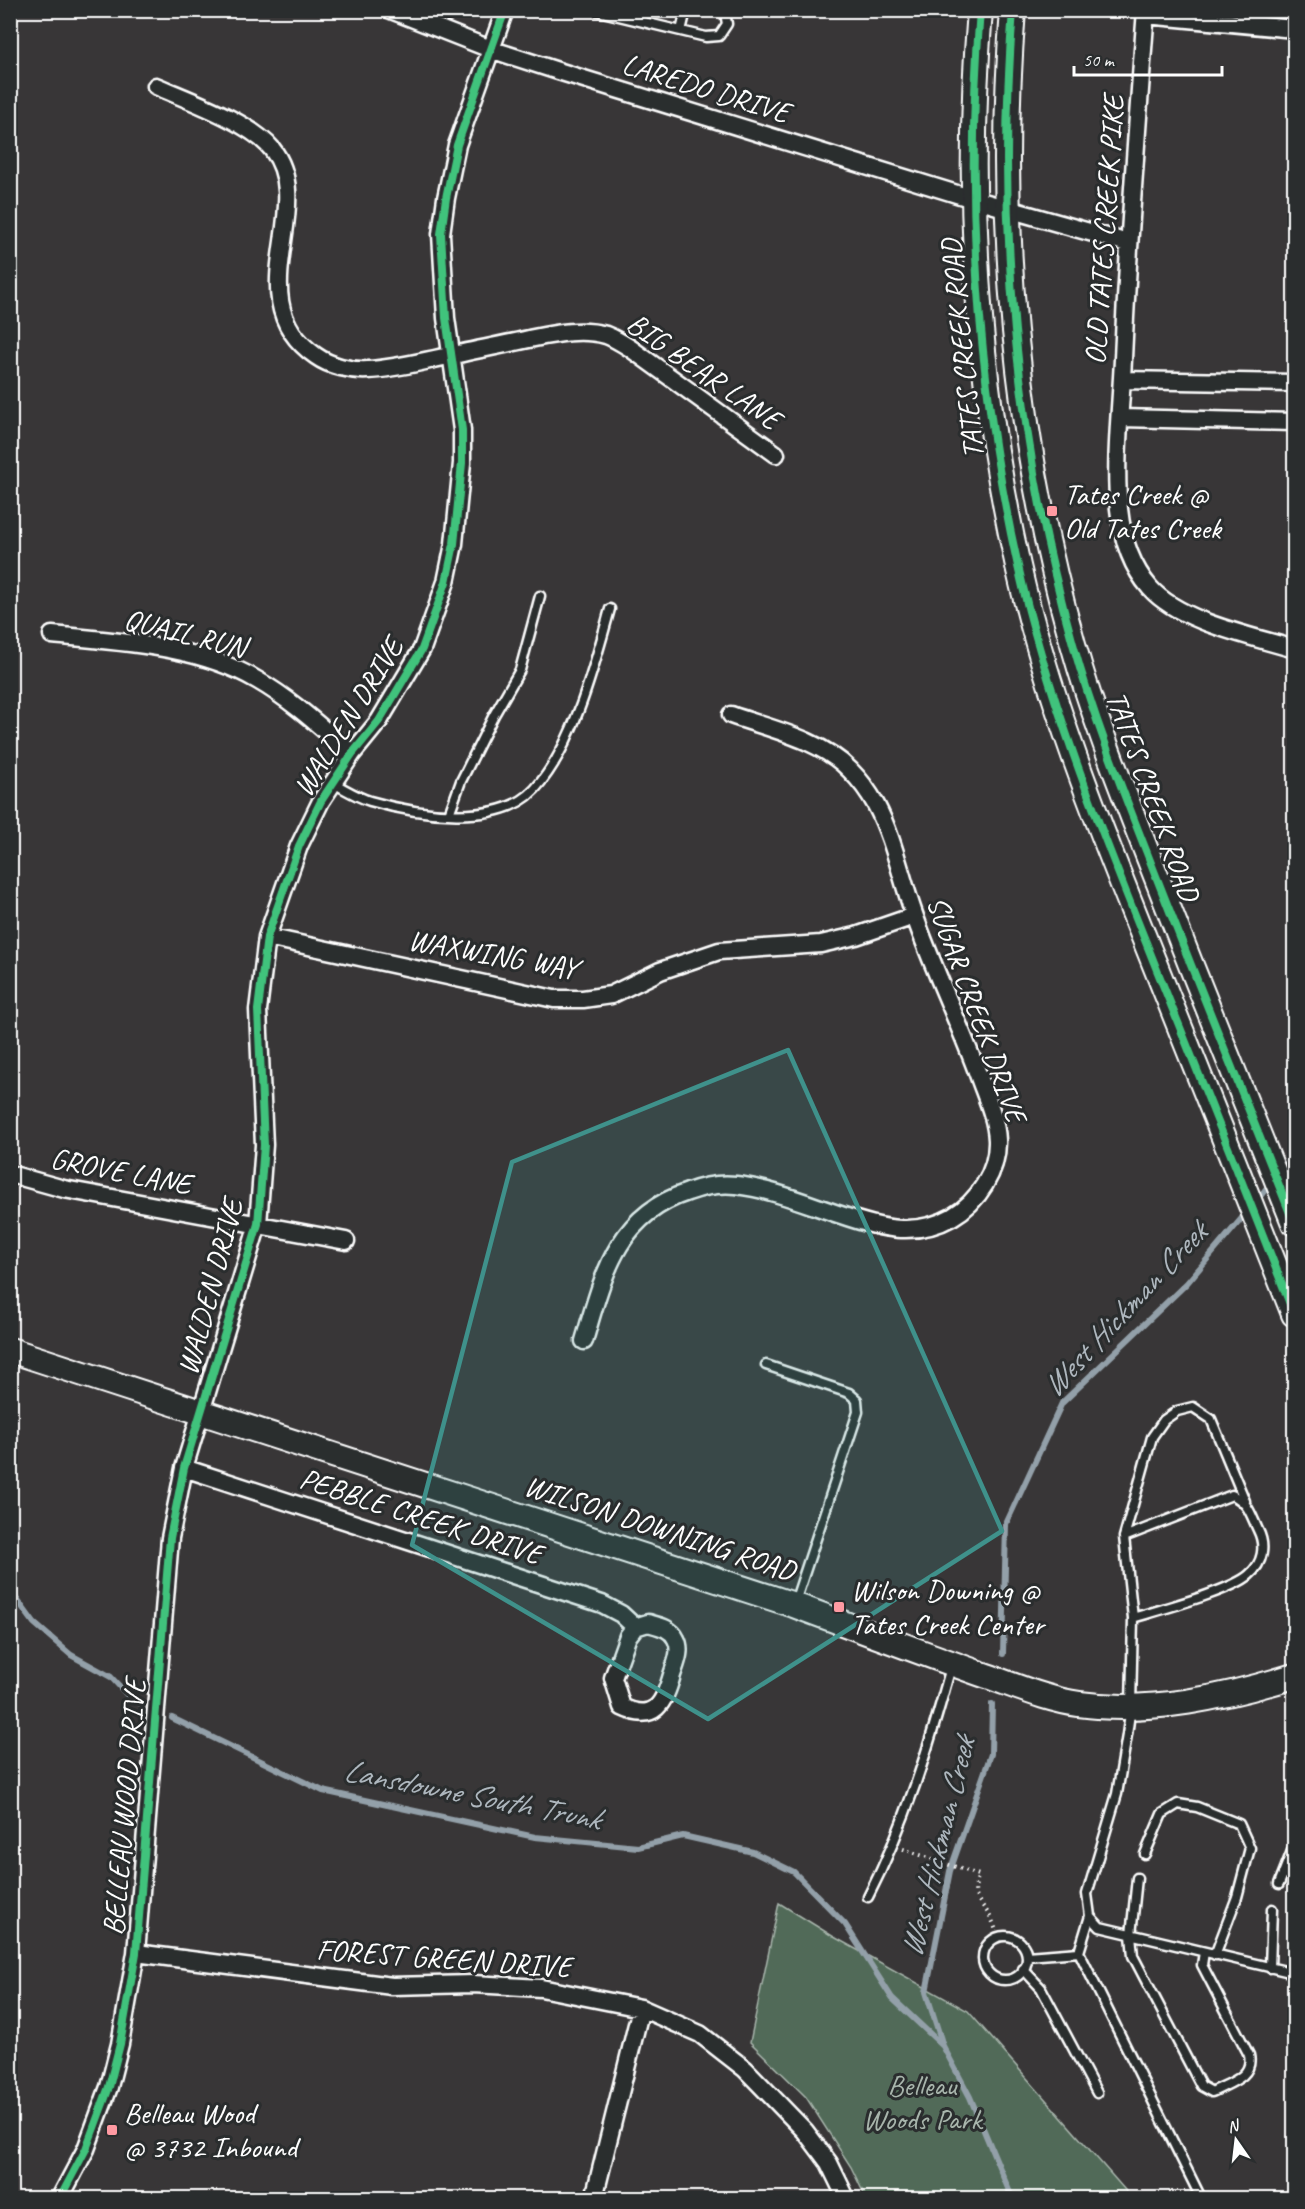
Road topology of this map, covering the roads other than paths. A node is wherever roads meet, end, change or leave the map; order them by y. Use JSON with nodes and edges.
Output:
{"nodes":[{"id":1,"x":392,"y":10,"type":"edge"},
{"id":2,"x":505,"y":10,"type":"edge"},
{"id":3,"x":594,"y":10,"type":"edge"},
{"id":4,"x":686,"y":10,"type":"edge"},
{"id":5,"x":723,"y":10,"type":"edge"},
{"id":6,"x":980,"y":10,"type":"edge"},
{"id":7,"x":1013,"y":10,"type":"edge"},
{"id":8,"x":1146,"y":13,"type":"edge"},
{"id":9,"x":1294,"y":29,"type":"edge"},
{"id":10,"x":681,"y":31,"type":"junction"},
{"id":11,"x":493,"y":50,"type":"junction"},
{"id":12,"x":156,"y":86,"type":"dead end"},
{"id":13,"x":973,"y":199,"type":"junction"},
{"id":14,"x":1009,"y":209,"type":"junction"},
{"id":15,"x":1128,"y":243,"type":"junction"},
{"id":16,"x":451,"y":355,"type":"junction"},
{"id":17,"x":1122,"y":380,"type":"junction"},
{"id":18,"x":1294,"y":383,"type":"edge"},
{"id":19,"x":1120,"y":418,"type":"junction"},
{"id":20,"x":1294,"y":422,"type":"edge"},
{"id":21,"x":776,"y":454,"type":"dead end"},
{"id":22,"x":540,"y":596,"type":"dead end"},
{"id":23,"x":610,"y":609,"type":"dead end"},
{"id":24,"x":52,"y":636,"type":"dead end"},
{"id":25,"x":1294,"y":650,"type":"edge"},
{"id":26,"x":731,"y":714,"type":"dead end"},
{"id":27,"x":352,"y":754,"type":"junction"},
{"id":28,"x":333,"y":783,"type":"junction"},
{"id":29,"x":449,"y":814,"type":"junction"},
{"id":30,"x":914,"y":916,"type":"junction"},
{"id":31,"x":267,"y":937,"type":"junction"},
{"id":32,"x":10,"y":1174,"type":"edge"},
{"id":33,"x":1291,"y":1213,"type":"edge"},
{"id":34,"x":258,"y":1224,"type":"junction"},
{"id":35,"x":346,"y":1241,"type":"dead end"},
{"id":36,"x":1294,"y":1314,"type":"edge"},
{"id":37,"x":584,"y":1341,"type":"dead end"},
{"id":38,"x":10,"y":1350,"type":"edge"},
{"id":39,"x":766,"y":1365,"type":"dead end"},
{"id":40,"x":201,"y":1411,"type":"junction"},
{"id":41,"x":184,"y":1468,"type":"junction"},
{"id":42,"x":1245,"y":1501,"type":"junction"},
{"id":43,"x":1124,"y":1537,"type":"junction"},
{"id":44,"x":794,"y":1605,"type":"junction"},
{"id":45,"x":1133,"y":1618,"type":"junction"},
{"id":46,"x":635,"y":1628,"type":"junction"},
{"id":47,"x":951,"y":1663,"type":"junction"},
{"id":48,"x":1294,"y":1676,"type":"edge"},
{"id":49,"x":1131,"y":1706,"type":"junction"},
{"id":50,"x":1294,"y":1846,"type":"edge"},
{"id":51,"x":1145,"y":1854,"type":"dead end"},
{"id":52,"x":1137,"y":1878,"type":"dead end"},
{"id":53,"x":1279,"y":1884,"type":"dead end"},
{"id":54,"x":868,"y":1897,"type":"dead end"},
{"id":55,"x":1272,"y":1909,"type":"dead end"},
{"id":56,"x":1090,"y":1916,"type":"junction"},
{"id":57,"x":1131,"y":1935,"type":"junction"},
{"id":58,"x":1079,"y":1952,"type":"junction"},
{"id":59,"x":1204,"y":1952,"type":"junction"},
{"id":60,"x":136,"y":1953,"type":"junction"},
{"id":61,"x":1215,"y":1955,"type":"junction"},
{"id":62,"x":1027,"y":1956,"type":"junction"},
{"id":63,"x":1270,"y":1968,"type":"junction"},
{"id":64,"x":1023,"y":1969,"type":"junction"},
{"id":65,"x":1294,"y":1973,"type":"edge"},
{"id":66,"x":641,"y":2008,"type":"junction"},
{"id":67,"x":1096,"y":2093,"type":"dead end"},
{"id":68,"x":60,"y":2199,"type":"edge"},
{"id":69,"x":594,"y":2199,"type":"edge"},
{"id":70,"x":846,"y":2199,"type":"edge"},
{"id":71,"x":1201,"y":2199,"type":"edge"}],
"edges":[{"from":1,"to":11,"type":"street","name":"LAREDO DRIVE"},
{"from":2,"to":11,"type":"street","name":"WALDEN DRIVE"},
{"from":3,"to":10,"type":"lane"},
{"from":4,"to":10,"type":"lane"},
{"from":5,"to":10,"type":"lane"},
{"from":6,"to":13,"type":"main road","name":"TATES CREEK ROAD"},
{"from":7,"to":14,"type":"main road","name":"TATES CREEK ROAD"},
{"from":8,"to":9,"type":"street"},
{"from":8,"to":15,"type":"street","name":"OLD TATES CREEK PIKE"},
{"from":11,"to":13,"type":"street","name":"LAREDO DRIVE"},
{"from":11,"to":16,"type":"street","name":"WALDEN DRIVE"},
{"from":12,"to":16,"type":"street","name":"BIG BEAR LANE"},
{"from":13,"to":14,"type":"street","name":"LAREDO DRIVE"},
{"from":13,"to":36,"type":"main road","name":"TATES CREEK ROAD"},
{"from":14,"to":15,"type":"street","name":"LAREDO DRIVE"},
{"from":14,"to":33,"type":"main road","name":"TATES CREEK ROAD"},
{"from":15,"to":17,"type":"street","name":"OLD TATES CREEK PIKE"},
{"from":16,"to":21,"type":"street","name":"BIG BEAR LANE"},
{"from":16,"to":27,"type":"street","name":"WALDEN DRIVE"},
{"from":17,"to":18,"type":"street"},
{"from":17,"to":19,"type":"street","name":"OLD TATES CREEK PIKE"},
{"from":19,"to":20,"type":"street"},
{"from":19,"to":25,"type":"street","name":"OLD TATES CREEK PIKE"},
{"from":22,"to":29,"type":"lane"},
{"from":23,"to":29,"type":"lane"},
{"from":24,"to":27,"type":"street","name":"QUAIL RUN"},
{"from":26,"to":30,"type":"street","name":"SUGAR CREEK DRIVE"},
{"from":27,"to":28,"type":"street","name":"WALDEN DRIVE"},
{"from":28,"to":29,"type":"lane"},
{"from":28,"to":31,"type":"street","name":"WALDEN DRIVE"},
{"from":30,"to":31,"type":"street","name":"WAXWING WAY"},
{"from":30,"to":37,"type":"street","name":"SUGAR CREEK DRIVE"},
{"from":31,"to":34,"type":"street","name":"WALDEN DRIVE"},
{"from":32,"to":34,"type":"street","name":"GROVE LANE"},
{"from":34,"to":35,"type":"street","name":"GROVE LANE"},
{"from":34,"to":40,"type":"street","name":"WALDEN DRIVE"},
{"from":38,"to":40,"type":"main road","name":"WILSON DOWNING ROAD"},
{"from":39,"to":44,"type":"lane"},
{"from":40,"to":41,"type":"street","name":"BELLEAU WOOD DRIVE"},
{"from":40,"to":44,"type":"main road","name":"WILSON DOWNING ROAD"},
{"from":41,"to":46,"type":"street","name":"PEBBLE CREEK DRIVE"},
{"from":41,"to":60,"type":"street","name":"BELLEAU WOOD DRIVE"},
{"from":42,"to":43,"type":"lane"},
{"from":42,"to":43,"type":"lane"},
{"from":42,"to":45,"type":"lane"},
{"from":43,"to":45,"type":"lane"},
{"from":44,"to":47,"type":"main road","name":"WILSON DOWNING ROAD"},
{"from":45,"to":49,"type":"lane"},
{"from":46,"to":46,"type":"street"},
{"from":47,"to":49,"type":"main road","name":"WILSON DOWNING ROAD"},
{"from":47,"to":54,"type":"lane"},
{"from":48,"to":49,"type":"main road","name":"WILSON DOWNING ROAD"},
{"from":49,"to":56,"type":"lane"},
{"from":50,"to":53,"type":"lane"},
{"from":51,"to":61,"type":"lane"},
{"from":52,"to":57,"type":"lane"},
{"from":55,"to":63,"type":"lane"},
{"from":56,"to":57,"type":"lane"},
{"from":56,"to":58,"type":"lane"},
{"from":57,"to":59,"type":"lane"},
{"from":57,"to":59,"type":"lane"},
{"from":58,"to":62,"type":"lane"},
{"from":58,"to":71,"type":"lane"},
{"from":59,"to":61,"type":"lane"},
{"from":60,"to":66,"type":"street","name":"FOREST GREEN DRIVE"},
{"from":60,"to":68,"type":"street","name":"BELLEAU WOOD DRIVE"},
{"from":61,"to":63,"type":"lane"},
{"from":62,"to":64,"type":"lane"},
{"from":62,"to":64,"type":"lane"},
{"from":63,"to":65,"type":"lane"},
{"from":64,"to":67,"type":"lane"},
{"from":66,"to":69,"type":"street"},
{"from":66,"to":70,"type":"street","name":"FOREST GREEN DRIVE"}]}
